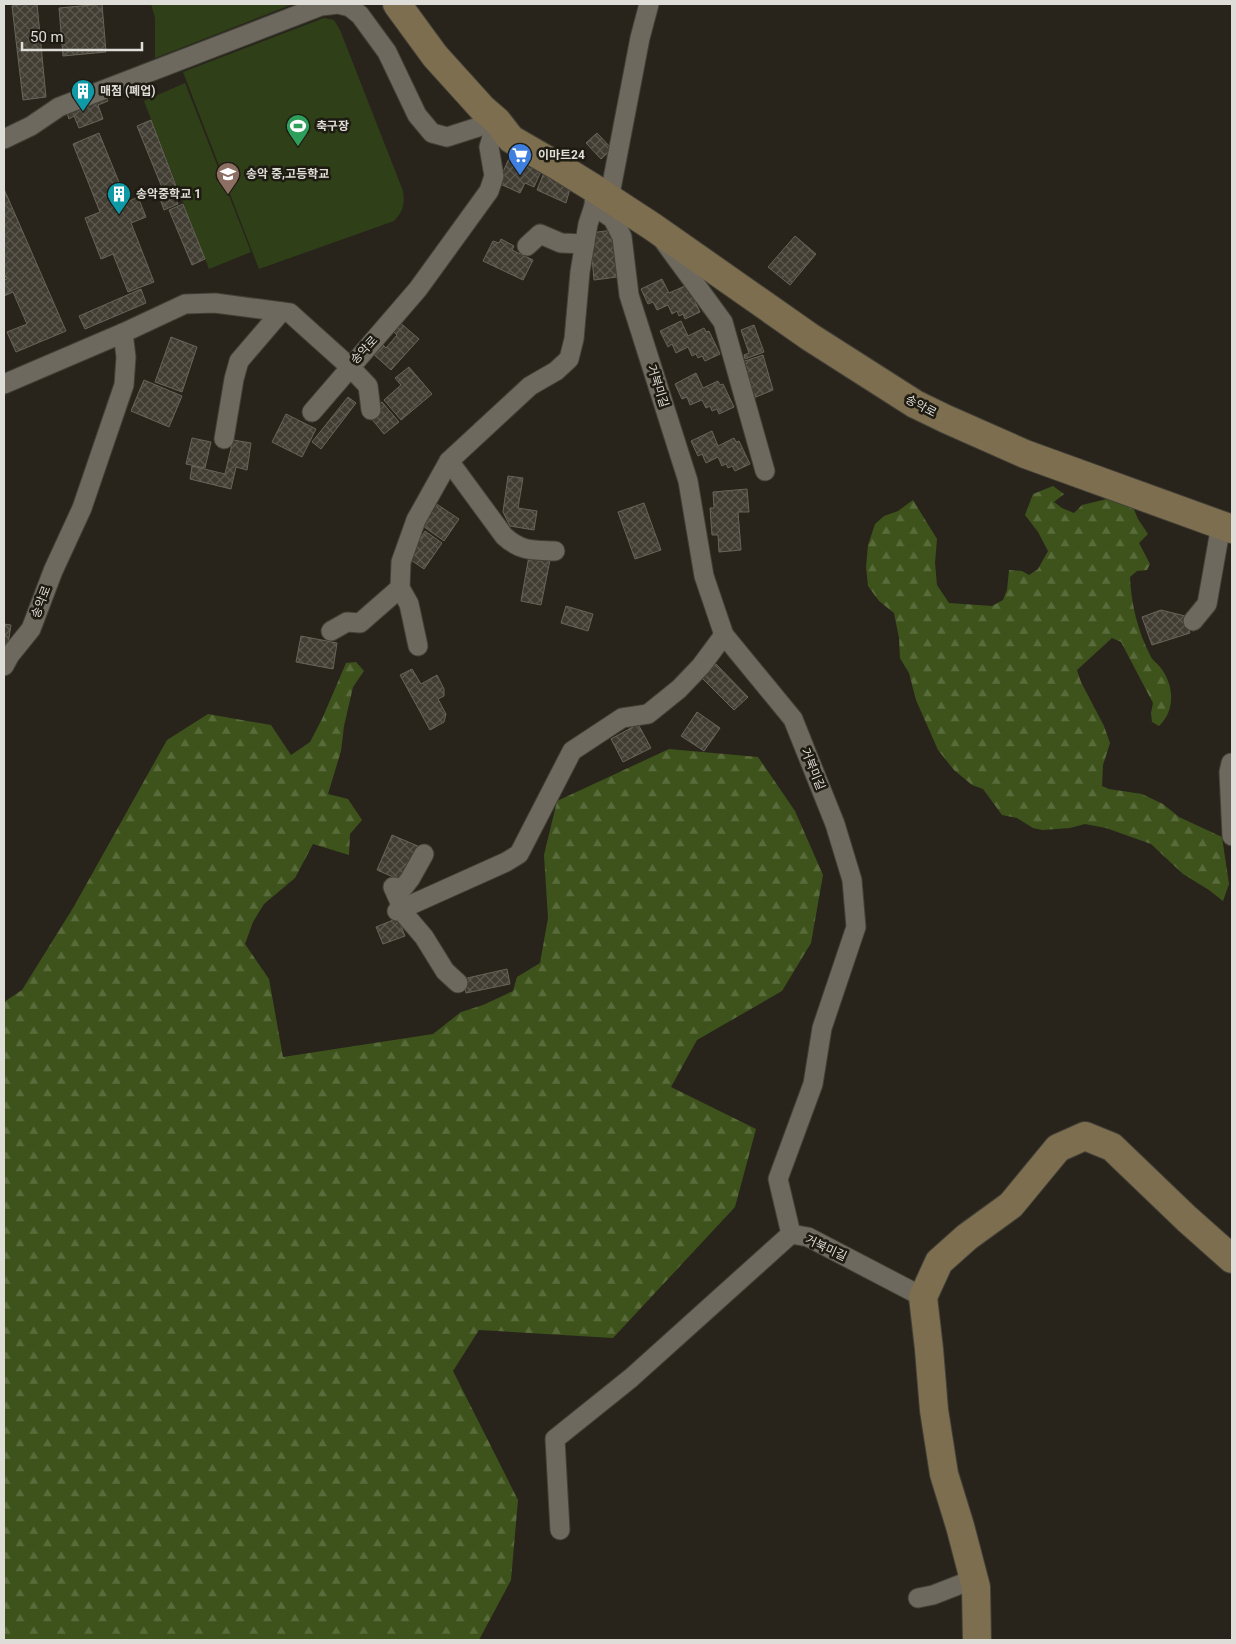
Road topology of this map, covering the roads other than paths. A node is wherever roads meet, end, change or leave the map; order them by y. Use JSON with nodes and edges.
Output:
{"nodes":[{"id":1,"x":396,"y":4,"type":"edge"},
{"id":2,"x":408,"y":4,"type":"edge"},
{"id":3,"x":649,"y":4,"type":"edge"},
{"id":4,"x":497,"y":120,"type":"junction"},
{"id":5,"x":4,"y":139,"type":"edge"},
{"id":6,"x":600,"y":195,"type":"junction"},
{"id":7,"x":653,"y":227,"type":"junction"},
{"id":8,"x":584,"y":244,"type":"junction"},
{"id":9,"x":527,"y":246,"type":"dead end"},
{"id":10,"x":281,"y":312,"type":"junction"},
{"id":11,"x":123,"y":333,"type":"junction"},
{"id":12,"x":350,"y":367,"type":"junction"},
{"id":13,"x":4,"y":384,"type":"edge"},
{"id":14,"x":372,"y":410,"type":"dead end"},
{"id":15,"x":312,"y":412,"type":"dead end"},
{"id":16,"x":224,"y":439,"type":"dead end"},
{"id":17,"x":449,"y":461,"type":"junction"},
{"id":18,"x":765,"y":471,"type":"dead end"},
{"id":19,"x":1229,"y":525,"type":"edge"},
{"id":20,"x":555,"y":551,"type":"dead end"},
{"id":21,"x":400,"y":588,"type":"junction"},
{"id":22,"x":1192,"y":621,"type":"dead end"},
{"id":23,"x":331,"y":631,"type":"dead end"},
{"id":24,"x":724,"y":635,"type":"junction"},
{"id":25,"x":418,"y":646,"type":"dead end"},
{"id":26,"x":4,"y":666,"type":"edge"},
{"id":27,"x":1232,"y":763,"type":"edge"},
{"id":28,"x":1232,"y":836,"type":"edge"},
{"id":29,"x":424,"y":854,"type":"dead end"},
{"id":30,"x":400,"y":910,"type":"junction"},
{"id":31,"x":458,"y":983,"type":"dead end"},
{"id":32,"x":791,"y":1234,"type":"junction"},
{"id":33,"x":1232,"y":1260,"type":"edge"},
{"id":34,"x":923,"y":1297,"type":"junction"},
{"id":35,"x":560,"y":1530,"type":"dead end"},
{"id":36,"x":974,"y":1579,"type":"junction"},
{"id":37,"x":918,"y":1598,"type":"dead end"},
{"id":38,"x":977,"y":1640,"type":"edge"}],
"edges":[{"from":1,"to":4,"type":"main road","name":"송악로"},
{"from":2,"to":6,"type":"main road"},
{"from":3,"to":6,"type":"street"},
{"from":4,"to":5,"type":"street"},
{"from":4,"to":6,"type":"main road","name":"송악로"},
{"from":4,"to":12,"type":"street","name":"송악로"},
{"from":6,"to":7,"type":"main road","name":"송악로"},
{"from":6,"to":8,"type":"street"},
{"from":6,"to":19,"type":"main road"},
{"from":6,"to":24,"type":"street","name":"거북미길"},
{"from":7,"to":18,"type":"street","name":"송악로"},
{"from":7,"to":19,"type":"main road","name":"송악로"},
{"from":8,"to":9,"type":"street"},
{"from":8,"to":17,"type":"street"},
{"from":10,"to":11,"type":"street","name":"송악로"},
{"from":10,"to":12,"type":"street","name":"송악로"},
{"from":10,"to":16,"type":"street"},
{"from":11,"to":13,"type":"street","name":"송악로"},
{"from":11,"to":26,"type":"street","name":"송악로"},
{"from":12,"to":14,"type":"street"},
{"from":12,"to":15,"type":"street"},
{"from":17,"to":20,"type":"street"},
{"from":17,"to":21,"type":"street"},
{"from":19,"to":22,"type":"street"},
{"from":21,"to":23,"type":"street"},
{"from":21,"to":25,"type":"street"},
{"from":24,"to":30,"type":"street"},
{"from":24,"to":32,"type":"street","name":"거북미길"},
{"from":27,"to":28,"type":"street"},
{"from":29,"to":30,"type":"street"},
{"from":30,"to":31,"type":"street"},
{"from":32,"to":34,"type":"street","name":"거북미길"},
{"from":32,"to":35,"type":"street"},
{"from":33,"to":34,"type":"main road"},
{"from":34,"to":36,"type":"main road"},
{"from":36,"to":37,"type":"street"},
{"from":36,"to":38,"type":"main road"}]}
